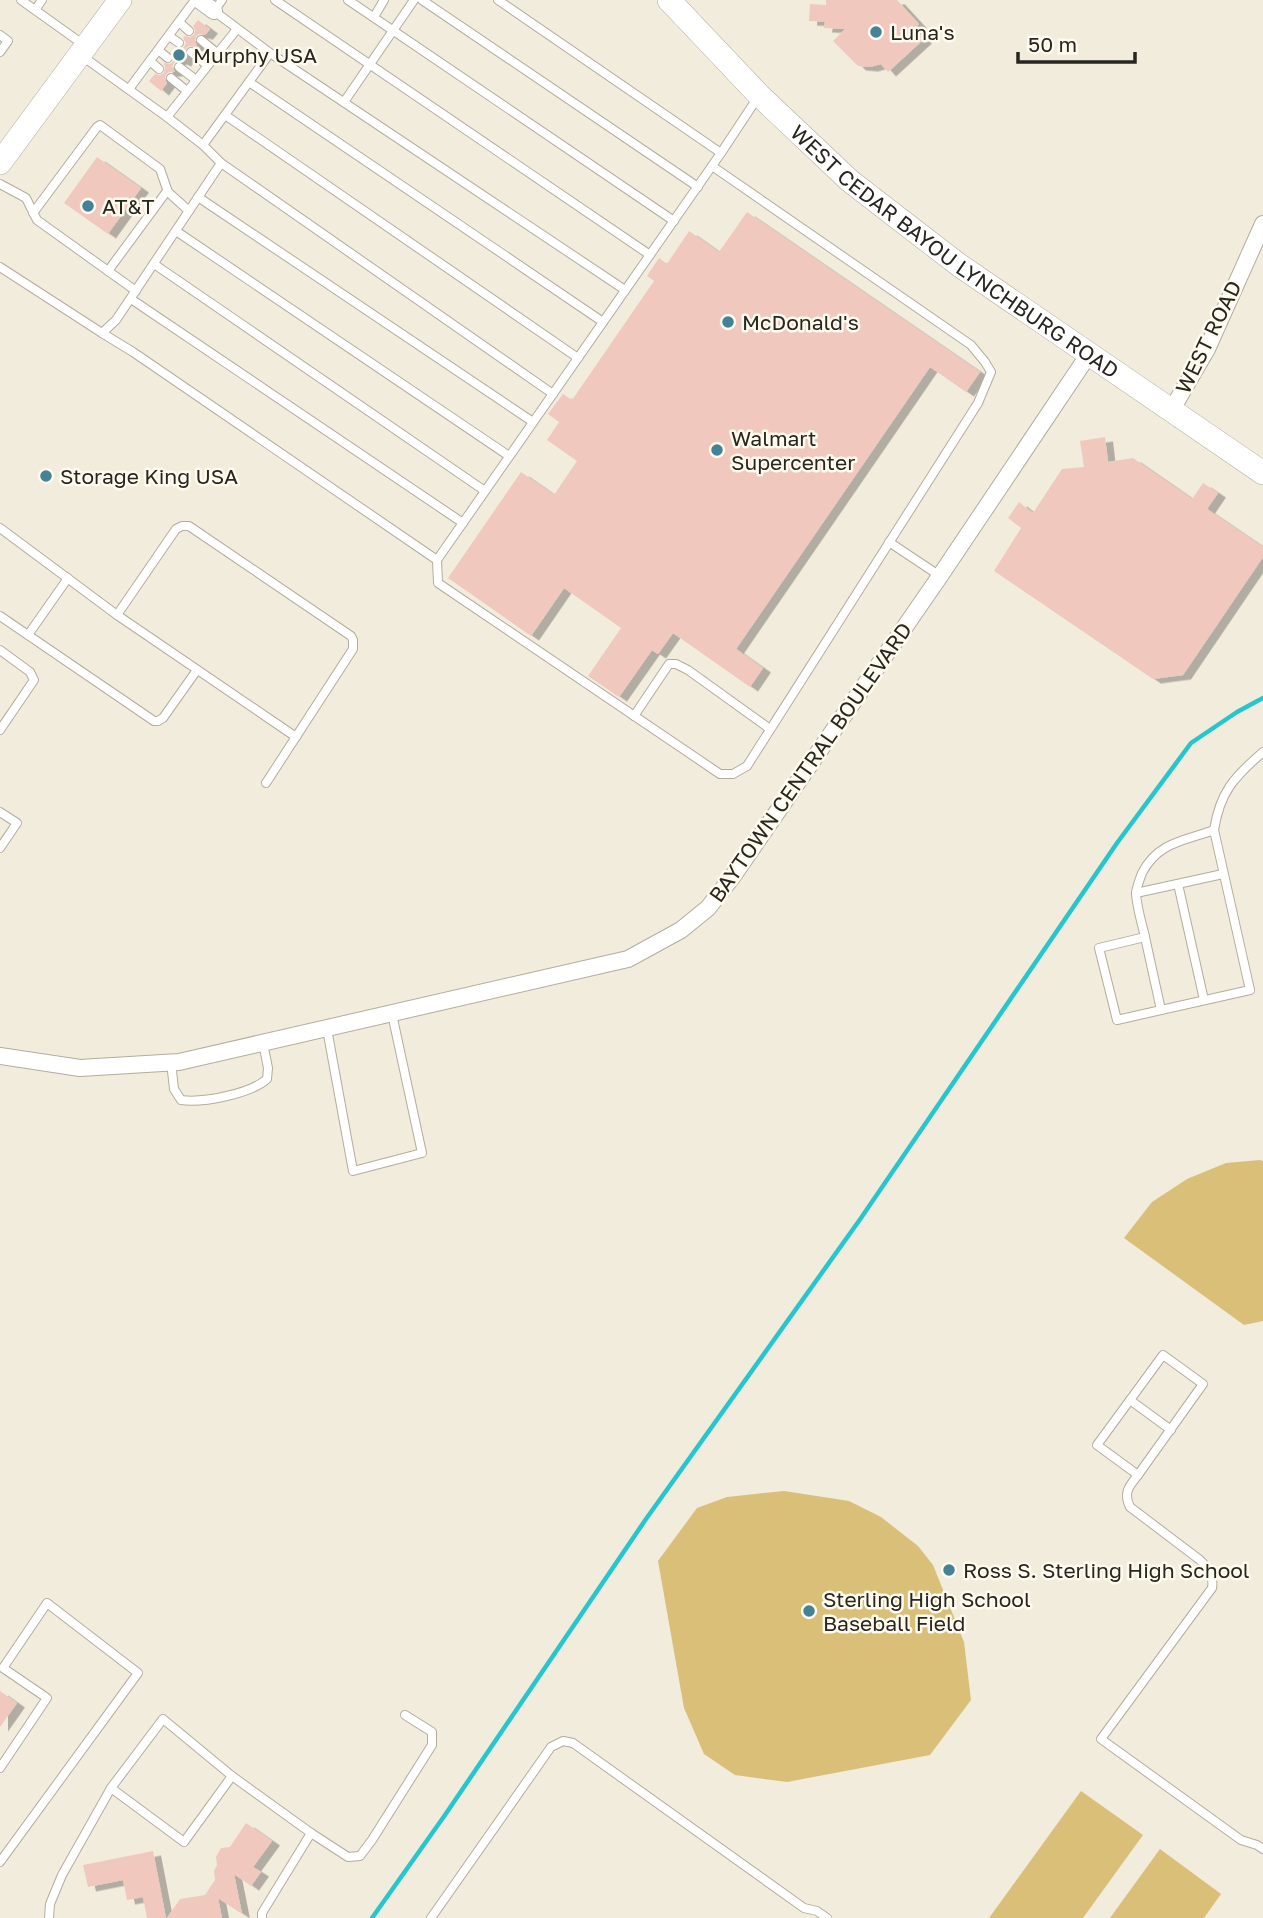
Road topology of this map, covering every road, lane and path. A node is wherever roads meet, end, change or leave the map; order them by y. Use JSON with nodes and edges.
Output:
{"nodes":[{"id":1,"x":21,"y":0,"type":"edge"},
{"id":2,"x":42,"y":0,"type":"edge"},
{"id":3,"x":120,"y":0,"type":"edge"},
{"id":4,"x":197,"y":0,"type":"edge"},
{"id":5,"x":275,"y":0,"type":"edge"},
{"id":6,"x":348,"y":0,"type":"edge"},
{"id":7,"x":384,"y":0,"type":"edge"},
{"id":8,"x":414,"y":0,"type":"edge"},
{"id":9,"x":422,"y":0,"type":"edge"},
{"id":10,"x":498,"y":0,"type":"edge"},
{"id":11,"x":669,"y":0,"type":"edge"},
{"id":12,"x":218,"y":6,"type":"edge"},
{"id":13,"x":35,"y":10,"type":"junction"},
{"id":14,"x":374,"y":17,"type":"junction"},
{"id":15,"x":179,"y":22,"type":"junction"},
{"id":16,"x":237,"y":29,"type":"junction"},
{"id":17,"x":393,"y":30,"type":"junction"},
{"id":18,"x":189,"y":31,"type":"dead end"},
{"id":19,"x":0,"y":35,"type":"edge"},
{"id":20,"x":169,"y":36,"type":"junction"},
{"id":21,"x":201,"y":40,"type":"dead end"},
{"id":22,"x":179,"y":43,"type":"dead end"},
{"id":23,"x":83,"y":50,"type":"junction"},
{"id":24,"x":158,"y":50,"type":"junction"},
{"id":25,"x":0,"y":52,"type":"edge"},
{"id":26,"x":191,"y":52,"type":"dead end"},
{"id":27,"x":217,"y":53,"type":"junction"},
{"id":28,"x":270,"y":53,"type":"junction"},
{"id":29,"x":168,"y":58,"type":"dead end"},
{"id":30,"x":150,"y":61,"type":"junction"},
{"id":31,"x":207,"y":65,"type":"junction"},
{"id":32,"x":370,"y":65,"type":"junction"},
{"id":33,"x":179,"y":67,"type":"dead end"},
{"id":34,"x":159,"y":69,"type":"dead end"},
{"id":35,"x":171,"y":78,"type":"dead end"},
{"id":36,"x":196,"y":80,"type":"junction"},
{"id":37,"x":249,"y":82,"type":"junction"},
{"id":38,"x":129,"y":89,"type":"junction"},
{"id":39,"x":187,"y":91,"type":"junction"},
{"id":40,"x":760,"y":95,"type":"junction"},
{"id":41,"x":344,"y":102,"type":"junction"},
{"id":42,"x":225,"y":115,"type":"junction"},
{"id":43,"x":167,"y":117,"type":"junction"},
{"id":44,"x":202,"y":145,"type":"junction"},
{"id":45,"x":721,"y":153,"type":"junction"},
{"id":46,"x":0,"y":163,"type":"edge"},
{"id":47,"x":221,"y":163,"type":"junction"},
{"id":48,"x":712,"y":166,"type":"junction"},
{"id":49,"x":0,"y":184,"type":"edge"},
{"id":50,"x":698,"y":187,"type":"junction"},
{"id":51,"x":167,"y":191,"type":"junction"},
{"id":52,"x":198,"y":197,"type":"junction"},
{"id":53,"x":189,"y":211,"type":"junction"},
{"id":54,"x":33,"y":213,"type":"junction"},
{"id":55,"x":674,"y":221,"type":"junction"},
{"id":56,"x":1263,"y":224,"type":"edge"},
{"id":57,"x":176,"y":231,"type":"junction"},
{"id":58,"x":650,"y":255,"type":"junction"},
{"id":59,"x":154,"y":264,"type":"junction"},
{"id":60,"x":0,"y":267,"type":"edge"},
{"id":61,"x":108,"y":271,"type":"junction"},
{"id":62,"x":625,"y":290,"type":"junction"},
{"id":63,"x":134,"y":295,"type":"junction"},
{"id":64,"x":603,"y":322,"type":"junction"},
{"id":65,"x":102,"y":334,"type":"junction"},
{"id":66,"x":1089,"y":354,"type":"junction"},
{"id":67,"x":578,"y":358,"type":"junction"},
{"id":68,"x":553,"y":394,"type":"junction"},
{"id":69,"x":1171,"y":411,"type":"junction"},
{"id":70,"x":533,"y":422,"type":"junction"},
{"id":71,"x":509,"y":456,"type":"junction"},
{"id":72,"x":1263,"y":473,"type":"edge"},
{"id":73,"x":485,"y":491,"type":"junction"},
{"id":74,"x":463,"y":523,"type":"junction"},
{"id":75,"x":0,"y":528,"type":"edge"},
{"id":76,"x":889,"y":542,"type":"junction"},
{"id":77,"x":437,"y":560,"type":"junction"},
{"id":78,"x":940,"y":576,"type":"junction"},
{"id":79,"x":68,"y":578,"type":"junction"},
{"id":80,"x":117,"y":615,"type":"junction"},
{"id":81,"x":0,"y":616,"type":"edge"},
{"id":82,"x":28,"y":635,"type":"junction"},
{"id":83,"x":0,"y":650,"type":"edge"},
{"id":84,"x":197,"y":670,"type":"junction"},
{"id":85,"x":634,"y":716,"type":"junction"},
{"id":86,"x":770,"y":729,"type":"junction"},
{"id":87,"x":0,"y":730,"type":"edge"},
{"id":88,"x":296,"y":737,"type":"junction"},
{"id":89,"x":1263,"y":752,"type":"edge"},
{"id":90,"x":266,"y":783,"type":"dead end"},
{"id":91,"x":0,"y":812,"type":"edge"},
{"id":92,"x":1214,"y":830,"type":"junction"},
{"id":93,"x":0,"y":848,"type":"edge"},
{"id":94,"x":1223,"y":874,"type":"junction"},
{"id":95,"x":1178,"y":884,"type":"junction"},
{"id":96,"x":1136,"y":894,"type":"junction"},
{"id":97,"x":1145,"y":937,"type":"junction"},
{"id":98,"x":1204,"y":1000,"type":"junction"},
{"id":99,"x":1161,"y":1010,"type":"junction"},
{"id":100,"x":392,"y":1014,"type":"junction"},
{"id":101,"x":327,"y":1029,"type":"junction"},
{"id":102,"x":263,"y":1043,"type":"junction"},
{"id":103,"x":0,"y":1056,"type":"edge"},
{"id":104,"x":171,"y":1062,"type":"junction"},
{"id":105,"x":1130,"y":1400,"type":"junction"},
{"id":106,"x":1171,"y":1430,"type":"junction"},
{"id":107,"x":1138,"y":1475,"type":"junction"},
{"id":108,"x":405,"y":1715,"type":"dead end"},
{"id":109,"x":0,"y":1768,"type":"edge"},
{"id":110,"x":232,"y":1776,"type":"junction"},
{"id":111,"x":111,"y":1788,"type":"junction"},
{"id":112,"x":311,"y":1833,"type":"junction"},
{"id":113,"x":1263,"y":1836,"type":"edge"},
{"id":114,"x":1260,"y":1847,"type":"edge"},
{"id":115,"x":0,"y":1862,"type":"edge"},
{"id":116,"x":804,"y":1908,"type":"junction"},
{"id":117,"x":48,"y":1918,"type":"edge"},
{"id":118,"x":262,"y":1918,"type":"edge"},
{"id":119,"x":430,"y":1918,"type":"edge"},
{"id":120,"x":797,"y":1918,"type":"edge"},
{"id":121,"x":827,"y":1918,"type":"edge"}],
"edges":[{"from":1,"to":13,"type":"lane"},
{"from":2,"to":13,"type":"lane"},
{"from":3,"to":23,"type":"main road"},
{"from":4,"to":12,"type":"street"},
{"from":4,"to":15,"type":"lane"},
{"from":5,"to":32,"type":"lane"},
{"from":6,"to":14,"type":"lane"},
{"from":7,"to":14,"type":"lane"},
{"from":8,"to":17,"type":"lane"},
{"from":9,"to":50,"type":"lane"},
{"from":10,"to":45,"type":"lane"},
{"from":11,"to":40,"type":"main road","name":"WEST CEDAR BAYOU LYNCHBURG ROAD"},
{"from":12,"to":16,"type":"lane"},
{"from":13,"to":23,"type":"lane"},
{"from":14,"to":17,"type":"lane"},
{"from":15,"to":18,"type":"lane"},
{"from":15,"to":20,"type":"lane"},
{"from":16,"to":27,"type":"lane"},
{"from":16,"to":28,"type":"lane"},
{"from":17,"to":32,"type":"lane"},
{"from":17,"to":55,"type":"lane"},
{"from":19,"to":25,"type":"lane"},
{"from":20,"to":22,"type":"lane"},
{"from":20,"to":24,"type":"lane"},
{"from":21,"to":27,"type":"lane"},
{"from":23,"to":38,"type":"lane"},
{"from":23,"to":46,"type":"main road"},
{"from":24,"to":29,"type":"lane"},
{"from":24,"to":30,"type":"lane"},
{"from":26,"to":31,"type":"lane"},
{"from":27,"to":31,"type":"lane"},
{"from":28,"to":37,"type":"lane"},
{"from":28,"to":41,"type":"lane"},
{"from":30,"to":34,"type":"lane"},
{"from":30,"to":38,"type":"lane"},
{"from":31,"to":36,"type":"lane"},
{"from":32,"to":41,"type":"lane"},
{"from":32,"to":58,"type":"lane"},
{"from":33,"to":36,"type":"lane"},
{"from":35,"to":39,"type":"lane"},
{"from":36,"to":39,"type":"lane"},
{"from":37,"to":42,"type":"lane"},
{"from":37,"to":64,"type":"lane"},
{"from":38,"to":43,"type":"lane"},
{"from":39,"to":43,"type":"lane"},
{"from":40,"to":45,"type":"lane"},
{"from":40,"to":66,"type":"main road","name":"WEST CEDAR BAYOU LYNCHBURG ROAD"},
{"from":41,"to":62,"type":"lane"},
{"from":42,"to":44,"type":"lane"},
{"from":42,"to":67,"type":"lane"},
{"from":43,"to":44,"type":"lane"},
{"from":44,"to":47,"type":"lane"},
{"from":45,"to":48,"type":"lane"},
{"from":47,"to":52,"type":"lane"},
{"from":47,"to":68,"type":"lane"},
{"from":48,"to":50,"type":"lane"},
{"from":48,"to":76,"type":"lane"},
{"from":49,"to":54,"type":"lane"},
{"from":50,"to":55,"type":"lane"},
{"from":51,"to":53,"type":"lane"},
{"from":51,"to":54,"type":"lane"},
{"from":51,"to":61,"type":"lane"},
{"from":52,"to":53,"type":"lane"},
{"from":52,"to":70,"type":"lane"},
{"from":53,"to":57,"type":"lane"},
{"from":54,"to":61,"type":"lane"},
{"from":55,"to":58,"type":"lane"},
{"from":56,"to":69,"type":"street","name":"WEST ROAD"},
{"from":57,"to":59,"type":"lane"},
{"from":57,"to":71,"type":"lane"},
{"from":58,"to":62,"type":"lane"},
{"from":59,"to":63,"type":"lane"},
{"from":59,"to":73,"type":"lane"},
{"from":60,"to":65,"type":"lane"},
{"from":61,"to":63,"type":"lane"},
{"from":62,"to":64,"type":"lane"},
{"from":63,"to":65,"type":"lane"},
{"from":63,"to":74,"type":"lane"},
{"from":64,"to":67,"type":"lane"},
{"from":65,"to":77,"type":"lane"},
{"from":66,"to":69,"type":"main road","name":"WEST CEDAR BAYOU LYNCHBURG ROAD"},
{"from":66,"to":78,"type":"street","name":"BAYTOWN CENTRAL BOULEVARD"},
{"from":67,"to":68,"type":"lane"},
{"from":68,"to":70,"type":"lane"},
{"from":69,"to":72,"type":"main road","name":"WEST CEDAR BAYOU LYNCHBURG ROAD"},
{"from":70,"to":71,"type":"lane"},
{"from":71,"to":73,"type":"lane"},
{"from":73,"to":74,"type":"lane"},
{"from":74,"to":77,"type":"lane"},
{"from":75,"to":79,"type":"lane"},
{"from":76,"to":78,"type":"lane"},
{"from":76,"to":86,"type":"lane"},
{"from":77,"to":85,"type":"lane"},
{"from":78,"to":100,"type":"street","name":"BAYTOWN CENTRAL BOULEVARD"},
{"from":79,"to":80,"type":"lane"},
{"from":79,"to":82,"type":"lane"},
{"from":80,"to":84,"type":"lane"},
{"from":80,"to":88,"type":"lane"},
{"from":81,"to":82,"type":"lane"},
{"from":82,"to":84,"type":"lane"},
{"from":83,"to":87,"type":"lane"},
{"from":84,"to":88,"type":"lane"},
{"from":85,"to":86,"type":"lane"},
{"from":85,"to":86,"type":"lane"},
{"from":88,"to":90,"type":"lane"},
{"from":89,"to":92,"type":"lane"},
{"from":91,"to":93,"type":"lane"},
{"from":92,"to":94,"type":"lane"},
{"from":92,"to":96,"type":"lane"},
{"from":94,"to":95,"type":"lane"},
{"from":94,"to":98,"type":"lane"},
{"from":95,"to":96,"type":"lane"},
{"from":95,"to":98,"type":"lane"},
{"from":96,"to":97,"type":"lane"},
{"from":97,"to":99,"type":"lane"},
{"from":97,"to":99,"type":"lane"},
{"from":98,"to":99,"type":"lane"},
{"from":100,"to":101,"type":"street","name":"BAYTOWN CENTRAL BOULEVARD"},
{"from":100,"to":101,"type":"lane"},
{"from":101,"to":102,"type":"street","name":"BAYTOWN CENTRAL BOULEVARD"},
{"from":102,"to":104,"type":"street","name":"BAYTOWN CENTRAL BOULEVARD"},
{"from":102,"to":104,"type":"lane"},
{"from":103,"to":104,"type":"street","name":"BAYTOWN CENTRAL BOULEVARD"},
{"from":105,"to":106,"type":"lane"},
{"from":105,"to":106,"type":"lane"},
{"from":105,"to":107,"type":"lane"},
{"from":106,"to":107,"type":"lane"},
{"from":107,"to":114,"type":"lane"},
{"from":108,"to":112,"type":"lane"},
{"from":109,"to":115,"type":"lane"},
{"from":110,"to":111,"type":"lane"},
{"from":110,"to":111,"type":"lane"},
{"from":110,"to":112,"type":"lane"},
{"from":111,"to":117,"type":"lane"},
{"from":112,"to":118,"type":"lane"},
{"from":113,"to":114,"type":"lane"},
{"from":116,"to":119,"type":"lane"},
{"from":116,"to":120,"type":"lane"},
{"from":116,"to":121,"type":"lane"}]}
